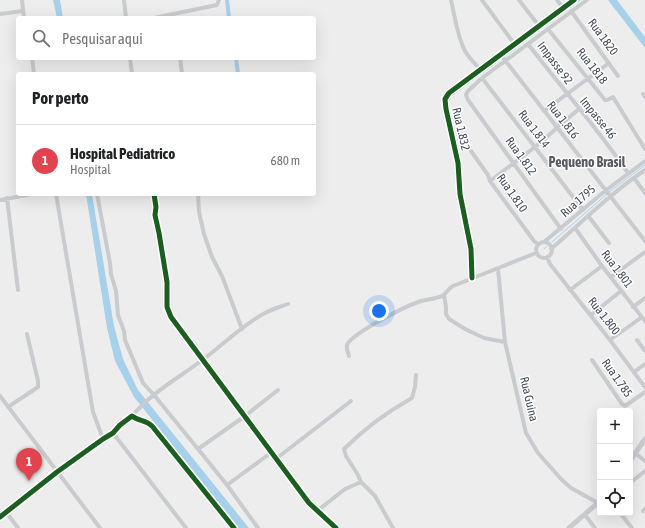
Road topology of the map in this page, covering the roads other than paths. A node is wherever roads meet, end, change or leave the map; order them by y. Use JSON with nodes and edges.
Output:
{"nodes":[{"id":1,"x":22,"y":0,"type":"edge"},
{"id":2,"x":124,"y":0,"type":"edge"},
{"id":3,"x":219,"y":0,"type":"edge"},
{"id":4,"x":451,"y":0,"type":"edge"},
{"id":5,"x":482,"y":0,"type":"edge"},
{"id":6,"x":519,"y":0,"type":"edge"},
{"id":7,"x":557,"y":0,"type":"edge"},
{"id":8,"x":574,"y":0,"type":"edge"},
{"id":9,"x":587,"y":0,"type":"edge"},
{"id":10,"x":563,"y":8,"type":"junction"},
{"id":11,"x":23,"y":11,"type":"junction"},
{"id":12,"x":571,"y":11,"type":"junction"},
{"id":13,"x":0,"y":14,"type":"edge"},
{"id":14,"x":24,"y":16,"type":"edge"},
{"id":15,"x":126,"y":16,"type":"edge"},
{"id":16,"x":175,"y":16,"type":"edge"},
{"id":17,"x":539,"y":26,"type":"junction"},
{"id":18,"x":548,"y":28,"type":"junction"},
{"id":19,"x":528,"y":44,"type":"junction"},
{"id":20,"x":515,"y":45,"type":"junction"},
{"id":21,"x":501,"y":55,"type":"junction"},
{"id":22,"x":32,"y":60,"type":"edge"},
{"id":23,"x":130,"y":60,"type":"edge"},
{"id":24,"x":180,"y":60,"type":"edge"},
{"id":25,"x":506,"y":61,"type":"junction"},
{"id":26,"x":609,"y":63,"type":"junction"},
{"id":27,"x":481,"y":70,"type":"junction"},
{"id":28,"x":34,"y":72,"type":"edge"},
{"id":29,"x":132,"y":72,"type":"edge"},
{"id":30,"x":182,"y":72,"type":"edge"},
{"id":31,"x":618,"y":76,"type":"dead end"},
{"id":32,"x":482,"y":78,"type":"junction"},
{"id":33,"x":588,"y":78,"type":"junction"},
{"id":34,"x":567,"y":95,"type":"junction"},
{"id":35,"x":579,"y":109,"type":"junction"},
{"id":36,"x":544,"y":111,"type":"junction"},
{"id":37,"x":558,"y":127,"type":"junction"},
{"id":38,"x":535,"y":147,"type":"junction"},
{"id":39,"x":645,"y":149,"type":"edge"},
{"id":40,"x":471,"y":151,"type":"dead end"},
{"id":41,"x":645,"y":161,"type":"edge"},
{"id":42,"x":514,"y":163,"type":"junction"},
{"id":43,"x":645,"y":170,"type":"edge"},
{"id":44,"x":628,"y":173,"type":"junction"},
{"id":45,"x":634,"y":178,"type":"junction"},
{"id":46,"x":490,"y":182,"type":"junction"},
{"id":47,"x":606,"y":191,"type":"junction"},
{"id":48,"x":645,"y":193,"type":"edge"},
{"id":49,"x":20,"y":196,"type":"edge"},
{"id":50,"x":56,"y":196,"type":"edge"},
{"id":51,"x":97,"y":196,"type":"edge"},
{"id":52,"x":154,"y":196,"type":"edge"},
{"id":53,"x":198,"y":196,"type":"edge"},
{"id":54,"x":610,"y":196,"type":"junction"},
{"id":55,"x":7,"y":198,"type":"junction"},
{"id":56,"x":0,"y":200,"type":"edge"},
{"id":57,"x":583,"y":210,"type":"junction"},
{"id":58,"x":588,"y":217,"type":"junction"},
{"id":59,"x":575,"y":228,"type":"junction"},
{"id":60,"x":561,"y":229,"type":"junction"},
{"id":61,"x":645,"y":241,"type":"edge"},
{"id":62,"x":544,"y":242,"type":"junction"},
{"id":63,"x":609,"y":243,"type":"dead end"},
{"id":64,"x":538,"y":244,"type":"junction"},
{"id":65,"x":551,"y":248,"type":"junction"},
{"id":66,"x":645,"y":252,"type":"edge"},
{"id":67,"x":536,"y":253,"type":"junction"},
{"id":68,"x":547,"y":257,"type":"junction"},
{"id":69,"x":602,"y":266,"type":"junction"},
{"id":70,"x":498,"y":269,"type":"junction"},
{"id":71,"x":611,"y":277,"type":"junction"},
{"id":72,"x":472,"y":278,"type":"junction"},
{"id":73,"x":18,"y":290,"type":"dead end"},
{"id":74,"x":570,"y":290,"type":"junction"},
{"id":75,"x":622,"y":291,"type":"junction"},
{"id":76,"x":444,"y":295,"type":"junction"},
{"id":77,"x":645,"y":298,"type":"edge"},
{"id":78,"x":288,"y":304,"type":"dead end"},
{"id":79,"x":633,"y":307,"type":"junction"},
{"id":80,"x":591,"y":315,"type":"junction"},
{"id":81,"x":644,"y":319,"type":"edge"},
{"id":82,"x":242,"y":329,"type":"junction"},
{"id":83,"x":26,"y":334,"type":"dead end"},
{"id":84,"x":610,"y":340,"type":"junction"},
{"id":85,"x":636,"y":340,"type":"dead end"},
{"id":86,"x":505,"y":342,"type":"junction"},
{"id":87,"x":645,"y":351,"type":"edge"},
{"id":88,"x":349,"y":356,"type":"dead end"},
{"id":89,"x":202,"y":360,"type":"junction"},
{"id":90,"x":592,"y":360,"type":"dead end"},
{"id":91,"x":645,"y":364,"type":"edge"},
{"id":92,"x":634,"y":372,"type":"junction"},
{"id":93,"x":416,"y":376,"type":"dead end"},
{"id":94,"x":645,"y":387,"type":"edge"},
{"id":95,"x":278,"y":390,"type":"dead end"},
{"id":96,"x":645,"y":392,"type":"edge"},
{"id":97,"x":154,"y":395,"type":"junction"},
{"id":98,"x":1,"y":397,"type":"edge"},
{"id":99,"x":351,"y":401,"type":"dead end"},
{"id":100,"x":8,"y":407,"type":"junction"},
{"id":101,"x":132,"y":416,"type":"junction"},
{"id":102,"x":245,"y":416,"type":"junction"},
{"id":103,"x":113,"y":434,"type":"junction"},
{"id":104,"x":103,"y":439,"type":"junction"},
{"id":105,"x":645,"y":439,"type":"edge"},
{"id":106,"x":198,"y":449,"type":"junction"},
{"id":107,"x":272,"y":452,"type":"junction"},
{"id":108,"x":635,"y":453,"type":"junction"},
{"id":109,"x":633,"y":456,"type":"edge"},
{"id":110,"x":277,"y":458,"type":"junction"},
{"id":111,"x":645,"y":461,"type":"edge"},
{"id":112,"x":645,"y":471,"type":"edge"},
{"id":113,"x":57,"y":472,"type":"junction"},
{"id":114,"x":633,"y":481,"type":"edge"},
{"id":115,"x":361,"y":482,"type":"junction"},
{"id":116,"x":227,"y":486,"type":"junction"},
{"id":117,"x":597,"y":501,"type":"edge"},
{"id":118,"x":597,"y":504,"type":"edge"},
{"id":119,"x":317,"y":511,"type":"junction"},
{"id":120,"x":6,"y":512,"type":"junction"},
{"id":121,"x":585,"y":515,"type":"junction"},
{"id":122,"x":622,"y":516,"type":"edge"},
{"id":123,"x":0,"y":517,"type":"edge"},
{"id":124,"x":18,"y":528,"type":"edge"},
{"id":125,"x":100,"y":528,"type":"edge"},
{"id":126,"x":186,"y":528,"type":"edge"},
{"id":127,"x":234,"y":528,"type":"edge"},
{"id":128,"x":258,"y":528,"type":"edge"},
{"id":129,"x":336,"y":528,"type":"edge"},
{"id":130,"x":393,"y":528,"type":"edge"},
{"id":131,"x":569,"y":528,"type":"edge"},
{"id":132,"x":595,"y":528,"type":"edge"},
{"id":133,"x":632,"y":528,"type":"edge"}],
"edges":[{"from":1,"to":11,"type":"street"},
{"from":2,"to":15,"type":"street"},
{"from":3,"to":16,"type":"street"},
{"from":4,"to":27,"type":"street"},
{"from":5,"to":20,"type":"street"},
{"from":6,"to":17,"type":"street"},
{"from":7,"to":10,"type":"street"},
{"from":8,"to":10,"type":"street","name":"Rua 1.832"},
{"from":9,"to":12,"type":"street"},
{"from":10,"to":17,"type":"street","name":"Rua 1.832"},
{"from":11,"to":13,"type":"street"},
{"from":11,"to":14,"type":"street"},
{"from":12,"to":18,"type":"street"},
{"from":12,"to":26,"type":"street","name":"Rua 1820"},
{"from":17,"to":20,"type":"street","name":"Rua 1.832"},
{"from":18,"to":19,"type":"street"},
{"from":18,"to":33,"type":"street","name":"Rua 1818"},
{"from":19,"to":25,"type":"street"},
{"from":19,"to":34,"type":"street","name":"Impasse 92"},
{"from":20,"to":21,"type":"street","name":"Rua 1.832"},
{"from":21,"to":25,"type":"street","name":"Rua 1.816"},
{"from":21,"to":27,"type":"street","name":"Rua 1.832"},
{"from":22,"to":28,"type":"street"},
{"from":23,"to":29,"type":"street"},
{"from":24,"to":30,"type":"street"},
{"from":25,"to":32,"type":"street"},
{"from":25,"to":36,"type":"street","name":"Rua 1.816"},
{"from":26,"to":31,"type":"street","name":"Rua 1820"},
{"from":26,"to":33,"type":"street"},
{"from":27,"to":72,"type":"street","name":"Rua 1.832"},
{"from":32,"to":38,"type":"street","name":"Rua 1.814"},
{"from":32,"to":42,"type":"street","name":"Rua 1.812"},
{"from":33,"to":34,"type":"street"},
{"from":33,"to":39,"type":"street","name":"Rua 1818"},
{"from":34,"to":35,"type":"street","name":"Impasse 46"},
{"from":34,"to":36,"type":"street"},
{"from":35,"to":37,"type":"street"},
{"from":35,"to":44,"type":"street","name":"Impasse 46"},
{"from":36,"to":37,"type":"street","name":"Rua 1.816"},
{"from":37,"to":38,"type":"street"},
{"from":37,"to":47,"type":"street","name":"Rua 1.816"},
{"from":38,"to":42,"type":"street"},
{"from":38,"to":57,"type":"street","name":"Rua 1.814"},
{"from":40,"to":46,"type":"street","name":"Rua 1.810"},
{"from":41,"to":44,"type":"street","name":"Rua 1795"},
{"from":42,"to":46,"type":"street"},
{"from":42,"to":60,"type":"street","name":"Rua 1.812"},
{"from":43,"to":45,"type":"street"},
{"from":44,"to":47,"type":"street","name":"Rua 1795"},
{"from":45,"to":48,"type":"street"},
{"from":45,"to":54,"type":"street"},
{"from":46,"to":64,"type":"street","name":"Rua 1.810"},
{"from":47,"to":54,"type":"street","name":"Rua 1.816"},
{"from":47,"to":57,"type":"street","name":"Rua 1795"},
{"from":49,"to":55,"type":"street"},
{"from":50,"to":104,"type":"street"},
{"from":51,"to":97,"type":"street"},
{"from":52,"to":89,"type":"street"},
{"from":53,"to":82,"type":"street"},
{"from":54,"to":58,"type":"street"},
{"from":54,"to":61,"type":"street","name":"Rua 1.816"},
{"from":55,"to":56,"type":"street"},
{"from":55,"to":73,"type":"street"},
{"from":57,"to":60,"type":"street","name":"Rua 1795"},
{"from":58,"to":59,"type":"street"},
{"from":58,"to":63,"type":"street"},
{"from":59,"to":65,"type":"street"},
{"from":59,"to":69,"type":"street","name":"Rua 1.801"},
{"from":60,"to":62,"type":"street","name":"Rua 1795"},
{"from":62,"to":64,"type":"street"},
{"from":62,"to":65,"type":"street"},
{"from":64,"to":67,"type":"street"},
{"from":65,"to":68,"type":"street"},
{"from":66,"to":71,"type":"street"},
{"from":67,"to":68,"type":"street"},
{"from":67,"to":70,"type":"street"},
{"from":68,"to":74,"type":"street","name":"Rua 1.800"},
{"from":69,"to":71,"type":"street","name":"Rua 1.801"},
{"from":69,"to":74,"type":"street"},
{"from":70,"to":72,"type":"street"},
{"from":70,"to":86,"type":"street","name":"Rua Guina"},
{"from":71,"to":75,"type":"street","name":"Rua 1.801"},
{"from":72,"to":76,"type":"street"},
{"from":74,"to":80,"type":"street","name":"Rua 1.800"},
{"from":75,"to":79,"type":"street","name":"Rua 1.801"},
{"from":75,"to":80,"type":"street"},
{"from":76,"to":86,"type":"street"},
{"from":76,"to":88,"type":"street"},
{"from":77,"to":79,"type":"street"},
{"from":78,"to":82,"type":"street"},
{"from":79,"to":81,"type":"street","name":"Rua 1.801"},
{"from":80,"to":84,"type":"street","name":"Rua 1.800"},
{"from":81,"to":84,"type":"street"},
{"from":82,"to":89,"type":"street"},
{"from":83,"to":100,"type":"street"},
{"from":84,"to":92,"type":"street","name":"Rua 1.800"},
{"from":85,"to":87,"type":"street"},
{"from":86,"to":117,"type":"street","name":"Rua Guina"},
{"from":89,"to":97,"type":"street"},
{"from":89,"to":102,"type":"street"},
{"from":90,"to":96,"type":"street","name":"Rua 1.785"},
{"from":91,"to":92,"type":"street"},
{"from":92,"to":94,"type":"street","name":"Rua 1.800"},
{"from":93,"to":115,"type":"street"},
{"from":95,"to":102,"type":"street"},
{"from":97,"to":101,"type":"street"},
{"from":97,"to":106,"type":"street"},
{"from":98,"to":100,"type":"street"},
{"from":99,"to":110,"type":"street"},
{"from":100,"to":113,"type":"street"},
{"from":101,"to":103,"type":"street"},
{"from":101,"to":127,"type":"street"},
{"from":102,"to":106,"type":"street"},
{"from":102,"to":107,"type":"street"},
{"from":103,"to":104,"type":"street"},
{"from":103,"to":126,"type":"street"},
{"from":104,"to":113,"type":"street"},
{"from":105,"to":108,"type":"street"},
{"from":106,"to":116,"type":"street"},
{"from":107,"to":110,"type":"street"},
{"from":107,"to":116,"type":"street"},
{"from":108,"to":109,"type":"street"},
{"from":108,"to":111,"type":"street"},
{"from":110,"to":119,"type":"street"},
{"from":112,"to":114,"type":"street"},
{"from":113,"to":120,"type":"street"},
{"from":113,"to":125,"type":"street"},
{"from":115,"to":119,"type":"street"},
{"from":115,"to":130,"type":"street"},
{"from":116,"to":128,"type":"street"},
{"from":118,"to":121,"type":"street"},
{"from":119,"to":129,"type":"street"},
{"from":120,"to":123,"type":"street"},
{"from":120,"to":124,"type":"street"},
{"from":121,"to":131,"type":"street"},
{"from":121,"to":132,"type":"street"},
{"from":122,"to":133,"type":"street"}]}
